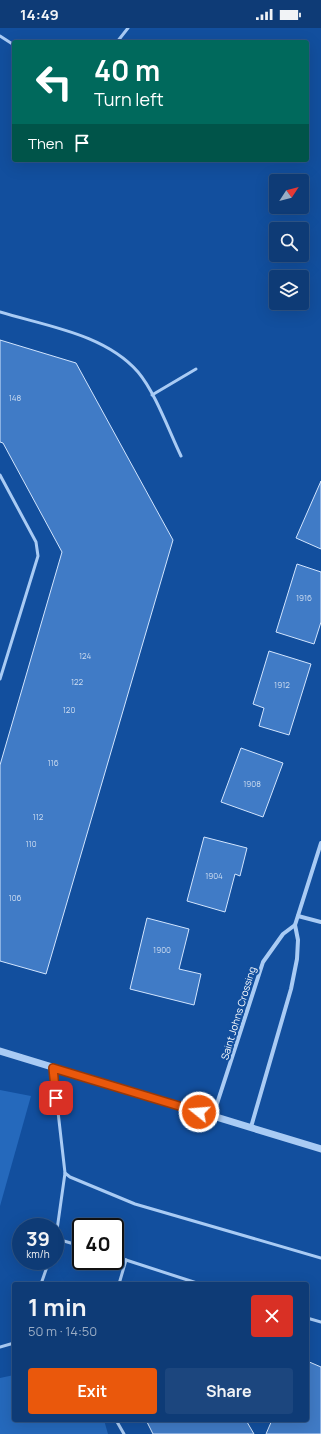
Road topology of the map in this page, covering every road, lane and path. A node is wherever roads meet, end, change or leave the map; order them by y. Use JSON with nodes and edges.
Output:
{"nodes":[{"id":1,"x":128,"y":28,"type":"edge"},
{"id":2,"x":0,"y":36,"type":"edge"},
{"id":3,"x":119,"y":40,"type":"edge"},
{"id":4,"x":12,"y":44,"type":"edge"},
{"id":5,"x":0,"y":312,"type":"edge"},
{"id":6,"x":196,"y":369,"type":"dead end"},
{"id":7,"x":152,"y":395,"type":"junction"},
{"id":8,"x":181,"y":456,"type":"dead end"},
{"id":9,"x":0,"y":475,"type":"edge"},
{"id":10,"x":0,"y":679,"type":"edge"},
{"id":11,"x":321,"y":843,"type":"edge"},
{"id":12,"x":298,"y":916,"type":"junction"},
{"id":13,"x":321,"y":922,"type":"edge"},
{"id":14,"x":295,"y":925,"type":"junction"},
{"id":15,"x":0,"y":1051,"type":"edge"},
{"id":16,"x":53,"y":1068,"type":"junction"},
{"id":17,"x":214,"y":1116,"type":"junction"},
{"id":18,"x":251,"y":1127,"type":"junction"},
{"id":19,"x":321,"y":1149,"type":"edge"},
{"id":20,"x":65,"y":1173,"type":"junction"},
{"id":21,"x":60,"y":1218,"type":"edge"},
{"id":22,"x":321,"y":1258,"type":"edge"},
{"id":23,"x":126,"y":1260,"type":"joint"},
{"id":24,"x":46,"y":1270,"type":"edge"},
{"id":25,"x":42,"y":1282,"type":"edge"},
{"id":26,"x":119,"y":1282,"type":"edge"},
{"id":27,"x":194,"y":1282,"type":"edge"},
{"id":28,"x":309,"y":1319,"type":"edge"},
{"id":29,"x":321,"y":1322,"type":"edge"},
{"id":30,"x":12,"y":1344,"type":"edge"},
{"id":31,"x":0,"y":1347,"type":"edge"},
{"id":32,"x":117,"y":1422,"type":"edge"},
{"id":33,"x":124,"y":1434,"type":"edge"}],
"edges":[{"from":1,"to":3,"type":"lane"},
{"from":2,"to":4,"type":"lane"},
{"from":5,"to":7,"type":"lane"},
{"from":6,"to":7,"type":"lane"},
{"from":7,"to":8,"type":"lane"},
{"from":9,"to":10,"type":"lane"},
{"from":11,"to":12,"type":"street"},
{"from":12,"to":13,"type":"street"},
{"from":12,"to":14,"type":"street"},
{"from":14,"to":17,"type":"street","name":"Saint Johns Crossing"},
{"from":14,"to":18,"type":"street"},
{"from":15,"to":16,"type":"street"},
{"from":16,"to":17,"type":"street"},
{"from":16,"to":20,"type":"lane"},
{"from":17,"to":18,"type":"street"},
{"from":18,"to":19,"type":"street"},
{"from":20,"to":21,"type":"lane"},
{"from":20,"to":22,"type":"lane"},
{"from":23,"to":26,"type":"lane"},
{"from":23,"to":27,"type":"lane"},
{"from":24,"to":25,"type":"lane"},
{"from":28,"to":29,"type":"lane"},
{"from":30,"to":31,"type":"lane"},
{"from":32,"to":33,"type":"lane"}]}
